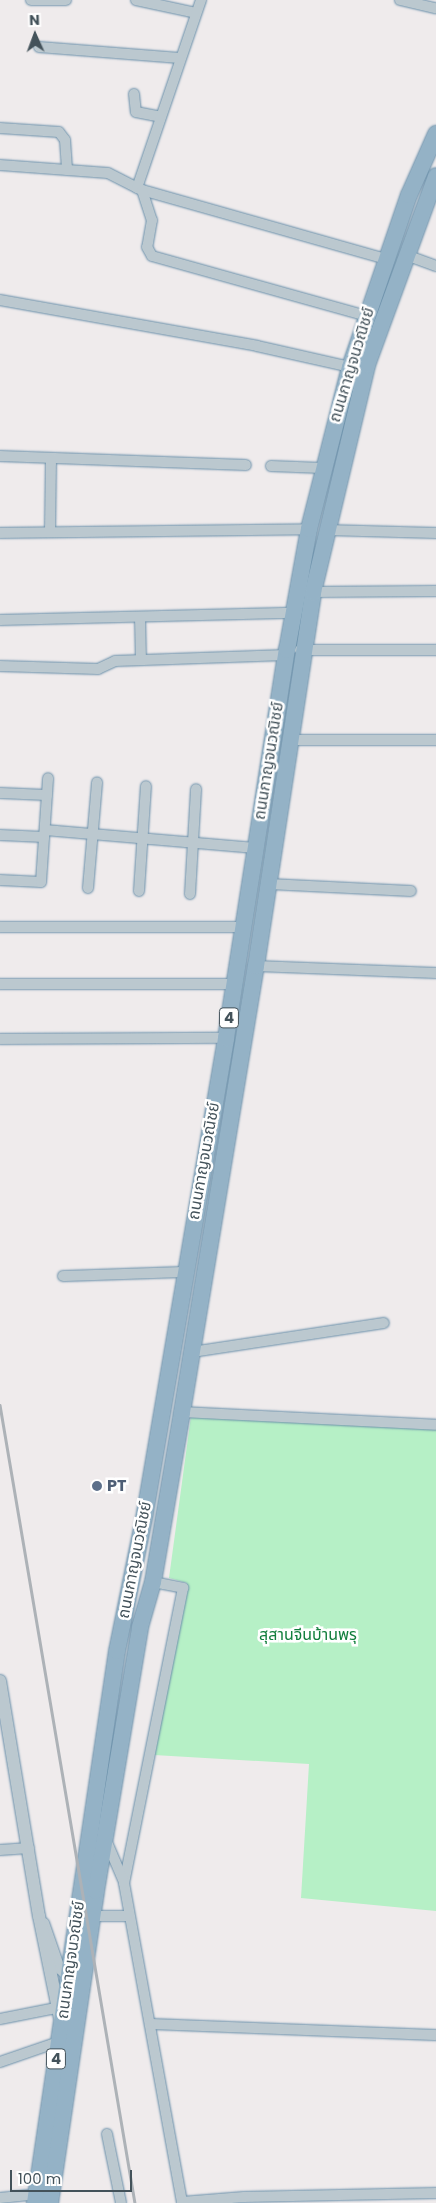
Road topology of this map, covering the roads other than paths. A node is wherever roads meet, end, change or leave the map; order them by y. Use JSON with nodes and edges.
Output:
{"nodes":[{"id":1,"x":31,"y":0,"type":"edge"},
{"id":2,"x":66,"y":0,"type":"edge"},
{"id":3,"x":136,"y":0,"type":"edge"},
{"id":4,"x":201,"y":0,"type":"edge"},
{"id":5,"x":400,"y":0,"type":"edge"},
{"id":6,"x":436,"y":8,"type":"edge"},
{"id":7,"x":196,"y":13,"type":"junction"},
{"id":8,"x":40,"y":47,"type":"dead end"},
{"id":9,"x":180,"y":58,"type":"junction"},
{"id":10,"x":134,"y":94,"type":"dead end"},
{"id":11,"x":161,"y":117,"type":"junction"},
{"id":12,"x":0,"y":128,"type":"edge"},
{"id":13,"x":436,"y":134,"type":"edge"},
{"id":14,"x":0,"y":165,"type":"edge"},
{"id":15,"x":67,"y":170,"type":"junction"},
{"id":16,"x":436,"y":176,"type":"edge"},
{"id":17,"x":140,"y":189,"type":"junction"},
{"id":18,"x":432,"y":197,"type":"edge"},
{"id":19,"x":406,"y":255,"type":"junction"},
{"id":20,"x":386,"y":259,"type":"junction"},
{"id":21,"x":436,"y":266,"type":"edge"},
{"id":22,"x":0,"y":300,"type":"edge"},
{"id":23,"x":367,"y":316,"type":"junction"},
{"id":24,"x":350,"y":367,"type":"junction"},
{"id":25,"x":0,"y":456,"type":"edge"},
{"id":26,"x":51,"y":458,"type":"junction"},
{"id":27,"x":246,"y":465,"type":"dead end"},
{"id":28,"x":271,"y":466,"type":"dead end"},
{"id":29,"x":322,"y":468,"type":"junction"},
{"id":30,"x":309,"y":529,"type":"junction"},
{"id":31,"x":326,"y":530,"type":"junction"},
{"id":32,"x":50,"y":531,"type":"junction"},
{"id":33,"x":0,"y":533,"type":"edge"},
{"id":34,"x":436,"y":533,"type":"edge"},
{"id":35,"x":436,"y":591,"type":"edge"},
{"id":36,"x":314,"y":592,"type":"junction"},
{"id":37,"x":293,"y":612,"type":"junction"},
{"id":38,"x":140,"y":616,"type":"junction"},
{"id":39,"x":0,"y":620,"type":"edge"},
{"id":40,"x":304,"y":650,"type":"junction"},
{"id":41,"x":436,"y":650,"type":"edge"},
{"id":42,"x":287,"y":653,"type":"junction"},
{"id":43,"x":140,"y":660,"type":"junction"},
{"id":44,"x":0,"y":666,"type":"edge"},
{"id":45,"x":291,"y":740,"type":"junction"},
{"id":46,"x":436,"y":740,"type":"edge"},
{"id":47,"x":48,"y":778,"type":"dead end"},
{"id":48,"x":97,"y":782,"type":"dead end"},
{"id":49,"x":146,"y":786,"type":"dead end"},
{"id":50,"x":196,"y":789,"type":"dead end"},
{"id":51,"x":0,"y":793,"type":"edge"},
{"id":52,"x":47,"y":796,"type":"junction"},
{"id":53,"x":44,"y":834,"type":"junction"},
{"id":54,"x":93,"y":834,"type":"junction"},
{"id":55,"x":0,"y":835,"type":"edge"},
{"id":56,"x":143,"y":838,"type":"junction"},
{"id":57,"x":194,"y":843,"type":"junction"},
{"id":58,"x":255,"y":848,"type":"junction"},
{"id":59,"x":0,"y":880,"type":"edge"},
{"id":60,"x":269,"y":884,"type":"junction"},
{"id":61,"x":88,"y":888,"type":"dead end"},
{"id":62,"x":139,"y":891,"type":"dead end"},
{"id":63,"x":411,"y":891,"type":"dead end"},
{"id":64,"x":190,"y":894,"type":"dead end"},
{"id":65,"x":0,"y":927,"type":"edge"},
{"id":66,"x":244,"y":927,"type":"junction"},
{"id":67,"x":256,"y":966,"type":"junction"},
{"id":68,"x":436,"y":973,"type":"edge"},
{"id":69,"x":0,"y":984,"type":"edge"},
{"id":70,"x":235,"y":984,"type":"junction"},
{"id":71,"x":226,"y":1038,"type":"junction"},
{"id":72,"x":0,"y":1039,"type":"edge"},
{"id":73,"x":185,"y":1272,"type":"junction"},
{"id":74,"x":63,"y":1276,"type":"dead end"},
{"id":75,"x":384,"y":1323,"type":"dead end"},
{"id":76,"x":192,"y":1352,"type":"junction"},
{"id":77,"x":182,"y":1412,"type":"junction"},
{"id":78,"x":436,"y":1425,"type":"edge"},
{"id":79,"x":153,"y":1582,"type":"junction"},
{"id":80,"x":118,"y":1651,"type":"junction"},
{"id":81,"x":136,"y":1654,"type":"junction"},
{"id":82,"x":0,"y":1681,"type":"edge"},
{"id":83,"x":1,"y":1697,"type":"edge"},
{"id":84,"x":106,"y":1838,"type":"junction"},
{"id":85,"x":29,"y":1848,"type":"junction"},
{"id":86,"x":0,"y":1850,"type":"edge"},
{"id":87,"x":124,"y":1883,"type":"junction"},
{"id":88,"x":39,"y":1916,"type":"junction"},
{"id":89,"x":86,"y":1916,"type":"junction"},
{"id":90,"x":130,"y":1916,"type":"junction"},
{"id":91,"x":70,"y":1978,"type":"junction"},
{"id":92,"x":59,"y":2016,"type":"junction"},
{"id":93,"x":0,"y":2019,"type":"edge"},
{"id":94,"x":150,"y":2024,"type":"junction"},
{"id":95,"x":436,"y":2035,"type":"edge"},
{"id":96,"x":58,"y":2042,"type":"junction"},
{"id":97,"x":0,"y":2062,"type":"edge"},
{"id":98,"x":106,"y":2134,"type":"dead end"},
{"id":99,"x":436,"y":2193,"type":"edge"},
{"id":100,"x":0,"y":2198,"type":"edge"},
{"id":101,"x":36,"y":2199,"type":"edge"},
{"id":102,"x":182,"y":2202,"type":"edge"},
{"id":103,"x":50,"y":2203,"type":"edge"},
{"id":104,"x":121,"y":2203,"type":"edge"}],
"edges":[{"from":1,"to":2,"type":"street"},
{"from":3,"to":7,"type":"street"},
{"from":4,"to":7,"type":"street"},
{"from":5,"to":6,"type":"street"},
{"from":7,"to":9,"type":"street"},
{"from":8,"to":9,"type":"street"},
{"from":9,"to":11,"type":"street"},
{"from":10,"to":11,"type":"street"},
{"from":11,"to":17,"type":"street"},
{"from":12,"to":15,"type":"street"},
{"from":13,"to":20,"type":"highway","name":"ถนนกาญจนวณิชย์","number":"4"},
{"from":14,"to":15,"type":"street"},
{"from":15,"to":17,"type":"street"},
{"from":16,"to":18,"type":"highway","name":"ถนนกาญจนวณิชย์","number":"4"},
{"from":17,"to":20,"type":"street"},
{"from":17,"to":23,"type":"street"},
{"from":18,"to":19,"type":"highway","name":"ถนนกาญจนวณิชย์","number":"4"},
{"from":19,"to":21,"type":"street"},
{"from":19,"to":31,"type":"highway","name":"ถนนกาญจนวณิชย์","number":"4"},
{"from":20,"to":23,"type":"highway","name":"ถนนกาญจนวณิชย์","number":"4"},
{"from":22,"to":24,"type":"street"},
{"from":23,"to":24,"type":"highway","name":"ถนนกาญจนวณิชย์","number":"4"},
{"from":24,"to":29,"type":"highway","name":"ถนนกาญจนวณิชย์","number":"4"},
{"from":25,"to":26,"type":"street"},
{"from":26,"to":27,"type":"street"},
{"from":26,"to":32,"type":"street"},
{"from":28,"to":29,"type":"street"},
{"from":29,"to":30,"type":"highway","name":"ถนนกาญจนวณิชย์","number":"4"},
{"from":30,"to":32,"type":"street"},
{"from":30,"to":37,"type":"highway","name":"ถนนกาญจนวณิชย์","number":"4"},
{"from":31,"to":34,"type":"street"},
{"from":31,"to":36,"type":"highway","name":"ถนนกาญจนวณิชย์","number":"4"},
{"from":32,"to":33,"type":"street"},
{"from":35,"to":36,"type":"street"},
{"from":36,"to":40,"type":"highway","name":"ถนนกาญจนวณิชย์","number":"4"},
{"from":37,"to":38,"type":"street"},
{"from":37,"to":42,"type":"highway","name":"ถนนกาญจนวณิชย์","number":"4"},
{"from":38,"to":39,"type":"street"},
{"from":38,"to":43,"type":"street"},
{"from":40,"to":41,"type":"street"},
{"from":40,"to":42,"type":"street"},
{"from":40,"to":45,"type":"highway","name":"ถนนกาญจนวณิชย์","number":"4"},
{"from":42,"to":43,"type":"street"},
{"from":42,"to":58,"type":"highway","name":"ถนนกาญจนวณิชย์","number":"4"},
{"from":43,"to":44,"type":"street"},
{"from":45,"to":46,"type":"street"},
{"from":45,"to":60,"type":"highway","name":"ถนนกาญจนวณิชย์","number":"4"},
{"from":47,"to":52,"type":"street"},
{"from":48,"to":54,"type":"street"},
{"from":49,"to":56,"type":"street"},
{"from":50,"to":57,"type":"street"},
{"from":51,"to":52,"type":"street"},
{"from":52,"to":53,"type":"street"},
{"from":53,"to":54,"type":"street"},
{"from":53,"to":55,"type":"street"},
{"from":53,"to":59,"type":"street"},
{"from":54,"to":56,"type":"street"},
{"from":54,"to":61,"type":"street"},
{"from":56,"to":57,"type":"street"},
{"from":56,"to":62,"type":"street"},
{"from":57,"to":58,"type":"street"},
{"from":57,"to":64,"type":"street"},
{"from":58,"to":66,"type":"highway","name":"ถนนกาญจนวณิชย์","number":"4"},
{"from":60,"to":63,"type":"street"},
{"from":60,"to":67,"type":"highway","name":"ถนนกาญจนวณิชย์","number":"4"},
{"from":65,"to":66,"type":"street"},
{"from":66,"to":70,"type":"highway","name":"ถนนกาญจนวณิชย์","number":"4"},
{"from":67,"to":68,"type":"street"},
{"from":67,"to":76,"type":"highway","name":"ถนนกาญจนวณิชย์","number":"4"},
{"from":69,"to":70,"type":"street"},
{"from":70,"to":71,"type":"highway","name":"ถนนกาญจนวณิชย์","number":"4"},
{"from":71,"to":72,"type":"street"},
{"from":71,"to":73,"type":"highway","name":"ถนนกาญจนวณิชย์","number":"4"},
{"from":73,"to":74,"type":"street"},
{"from":73,"to":80,"type":"highway","name":"ถนนกาญจนวณิชย์","number":"4"},
{"from":75,"to":76,"type":"street"},
{"from":76,"to":77,"type":"highway","name":"ถนนกาญจนวณิชย์","number":"4"},
{"from":77,"to":78,"type":"street"},
{"from":77,"to":79,"type":"highway","name":"ถนนกาญจนวณิชย์","number":"4"},
{"from":79,"to":81,"type":"highway","name":"ถนนกาญจนวณิชย์","number":"4"},
{"from":79,"to":87,"type":"street"},
{"from":80,"to":81,"type":"highway"},
{"from":80,"to":89,"type":"highway","name":"ถนนกาญจนวณิชย์","number":"4"},
{"from":81,"to":84,"type":"highway","name":"ถนนกาญจนวณิชย์","number":"4"},
{"from":82,"to":83,"type":"street"},
{"from":83,"to":85,"type":"street"},
{"from":84,"to":87,"type":"street"},
{"from":84,"to":89,"type":"highway","name":"ถนนกาญจนวณิชย์","number":"4"},
{"from":85,"to":86,"type":"street"},
{"from":85,"to":88,"type":"street"},
{"from":87,"to":90,"type":"street"},
{"from":88,"to":91,"type":"street"},
{"from":88,"to":92,"type":"street"},
{"from":89,"to":90,"type":"street"},
{"from":89,"to":91,"type":"highway","name":"ถนนกาญจนวณิชย์","number":"4"},
{"from":89,"to":103,"type":"highway","name":"ถนนกาญจนวณิชย์","number":"4"},
{"from":90,"to":94,"type":"street"},
{"from":91,"to":92,"type":"highway","name":"ถนนกาญจนวณิชย์","number":"4"},
{"from":92,"to":93,"type":"street"},
{"from":92,"to":96,"type":"highway","name":"ถนนกาญจนวณิชย์","number":"4"},
{"from":94,"to":95,"type":"street"},
{"from":94,"to":102,"type":"street"},
{"from":96,"to":97,"type":"street"},
{"from":96,"to":101,"type":"highway","name":"ถนนกาญจนวณิชย์","number":"4"},
{"from":98,"to":104,"type":"street"},
{"from":99,"to":102,"type":"street"},
{"from":100,"to":101,"type":"street"}]}
